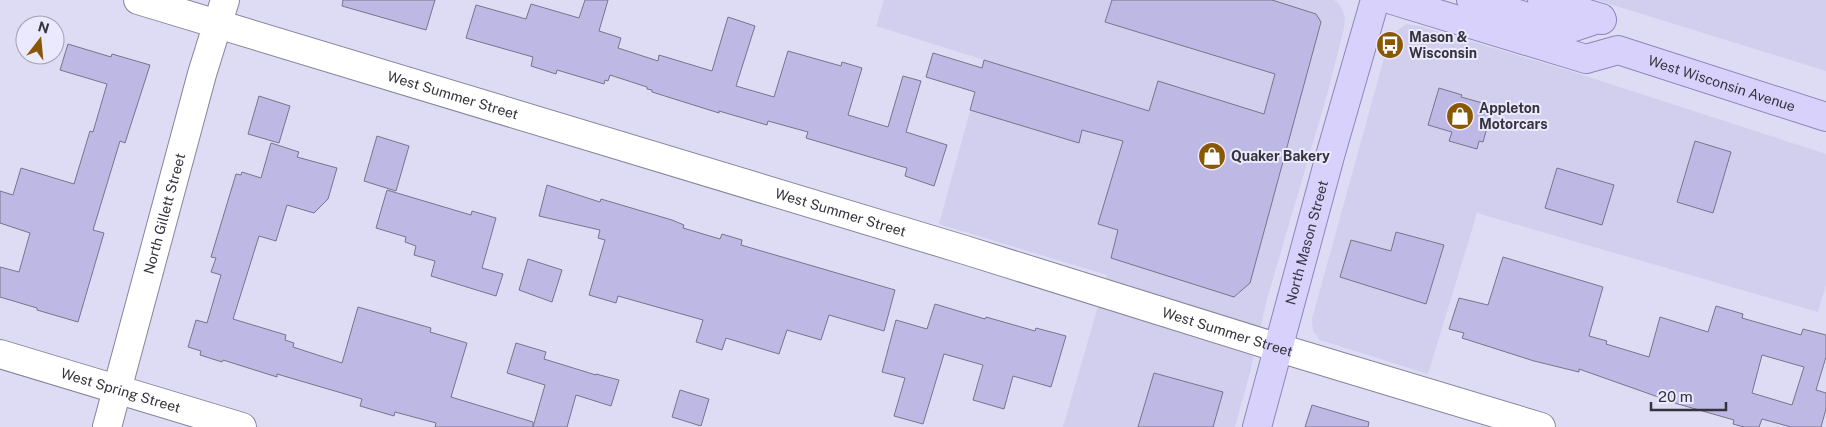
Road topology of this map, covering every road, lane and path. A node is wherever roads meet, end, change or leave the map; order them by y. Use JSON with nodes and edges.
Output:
{"nodes":[{"id":1,"x":138,"y":0,"type":"edge"},
{"id":2,"x":1376,"y":0,"type":"edge"},
{"id":3,"x":1392,"y":0,"type":"edge"},
{"id":4,"x":1471,"y":0,"type":"edge"},
{"id":5,"x":1542,"y":0,"type":"edge"},
{"id":6,"x":221,"y":12,"type":"edge"},
{"id":7,"x":1601,"y":18,"type":"junction"},
{"id":8,"x":1618,"y":50,"type":"junction"},
{"id":9,"x":1826,"y":117,"type":"edge"},
{"id":10,"x":1279,"y":348,"type":"junction"},
{"id":11,"x":0,"y":354,"type":"edge"},
{"id":12,"x":117,"y":389,"type":"junction"},
{"id":13,"x":107,"y":427,"type":"edge"},
{"id":14,"x":242,"y":427,"type":"edge"},
{"id":15,"x":1257,"y":427,"type":"edge"},
{"id":16,"x":1541,"y":427,"type":"edge"}],
"edges":[{"from":1,"to":6,"type":"street","name":"West Summer Street"},
{"from":2,"to":10,"type":"main road","name":"North Mason Street"},
{"from":3,"to":8,"type":"main road"},
{"from":4,"to":7,"type":"main road"},
{"from":5,"to":7,"type":"main road"},
{"from":6,"to":10,"type":"street","name":"West Summer Street"},
{"from":6,"to":12,"type":"street","name":"North Gillett Street"},
{"from":7,"to":8,"type":"main road"},
{"from":8,"to":9,"type":"main road","name":"West Wisconsin Avenue"},
{"from":10,"to":15,"type":"main road","name":"North Mason Street"},
{"from":10,"to":16,"type":"street","name":"West Summer Street"},
{"from":11,"to":12,"type":"street","name":"West Spring Street"},
{"from":12,"to":13,"type":"street","name":"North Gillett Street"},
{"from":12,"to":14,"type":"street","name":"West Spring Street"}]}
